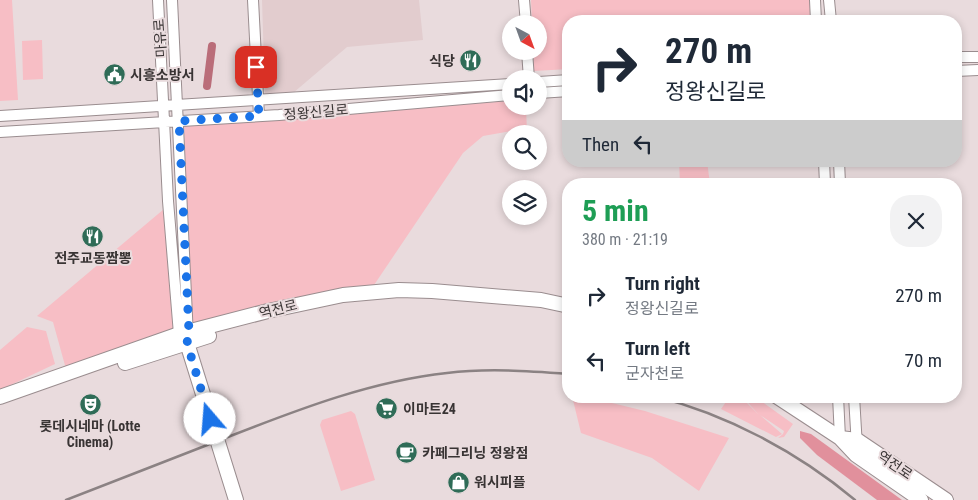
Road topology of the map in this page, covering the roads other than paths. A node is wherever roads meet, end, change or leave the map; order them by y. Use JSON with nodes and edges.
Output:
{"nodes":[{"id":1,"x":158,"y":0,"type":"edge"},
{"id":2,"x":172,"y":0,"type":"edge"},
{"id":3,"x":252,"y":0,"type":"edge"},
{"id":4,"x":524,"y":0,"type":"edge"},
{"id":5,"x":815,"y":0,"type":"edge"},
{"id":6,"x":829,"y":0,"type":"edge"},
{"id":7,"x":525,"y":15,"type":"edge"},
{"id":8,"x":816,"y":15,"type":"edge"},
{"id":9,"x":830,"y":15,"type":"edge"},
{"id":10,"x":962,"y":57,"type":"edge"},
{"id":11,"x":978,"y":57,"type":"edge"},
{"id":12,"x":978,"y":70,"type":"edge"},
{"id":13,"x":962,"y":71,"type":"edge"},
{"id":14,"x":562,"y":80,"type":"edge"},
{"id":15,"x":547,"y":81,"type":"edge"},
{"id":16,"x":502,"y":85,"type":"edge"},
{"id":17,"x":562,"y":92,"type":"edge"},
{"id":18,"x":547,"y":93,"type":"edge"},
{"id":19,"x":502,"y":96,"type":"edge"},
{"id":20,"x":258,"y":101,"type":"junction"},
{"id":21,"x":164,"y":104,"type":"junction"},
{"id":22,"x":178,"y":105,"type":"junction"},
{"id":23,"x":0,"y":116,"type":"edge"},
{"id":24,"x":259,"y":116,"type":"junction"},
{"id":25,"x":179,"y":121,"type":"junction"},
{"id":26,"x":165,"y":122,"type":"junction"},
{"id":27,"x":0,"y":132,"type":"edge"},
{"id":28,"x":562,"y":307,"type":"edge"},
{"id":29,"x":185,"y":336,"type":"junction"},
{"id":30,"x":0,"y":397,"type":"edge"},
{"id":31,"x":787,"y":403,"type":"edge"},
{"id":32,"x":838,"y":403,"type":"edge"},
{"id":33,"x":854,"y":403,"type":"edge"},
{"id":34,"x":0,"y":404,"type":"edge"},
{"id":35,"x":840,"y":438,"type":"junction"},
{"id":36,"x":857,"y":440,"type":"junction"},
{"id":37,"x":856,"y":455,"type":"junction"},
{"id":38,"x":236,"y":500,"type":"edge"},
{"id":39,"x":921,"y":500,"type":"edge"},
{"id":40,"x":946,"y":500,"type":"edge"}],
"edges":[{"from":1,"to":21,"type":"street","name":"마유로"},
{"from":2,"to":22,"type":"street","name":"마유로"},
{"from":3,"to":20,"type":"street"},
{"from":4,"to":7,"type":"street"},
{"from":5,"to":8,"type":"street"},
{"from":6,"to":9,"type":"street"},
{"from":10,"to":11,"type":"street"},
{"from":12,"to":13,"type":"street"},
{"from":14,"to":15,"type":"street"},
{"from":16,"to":20,"type":"street","name":"정왕신길로"},
{"from":17,"to":18,"type":"street"},
{"from":19,"to":24,"type":"street","name":"정왕신길로"},
{"from":20,"to":22,"type":"street","name":"정왕신길로"},
{"from":20,"to":24,"type":"street"},
{"from":21,"to":22,"type":"street","name":"정왕신길로"},
{"from":21,"to":23,"type":"street","name":"정왕신길로"},
{"from":21,"to":26,"type":"street","name":"마유로"},
{"from":22,"to":25,"type":"street","name":"마유로"},
{"from":24,"to":25,"type":"street","name":"정왕신길로"},
{"from":25,"to":26,"type":"street","name":"정왕신길로"},
{"from":25,"to":29,"type":"street","name":"마유로"},
{"from":26,"to":27,"type":"street","name":"정왕신길로"},
{"from":26,"to":29,"type":"street","name":"마유로"},
{"from":28,"to":29,"type":"main road","name":"역전로"},
{"from":29,"to":30,"type":"main road","name":"역전로"},
{"from":29,"to":34,"type":"main road","name":"역전로"},
{"from":29,"to":38,"type":"main road","name":"마유로"},
{"from":31,"to":35,"type":"main road","name":"역전로"},
{"from":32,"to":35,"type":"street"},
{"from":33,"to":36,"type":"street"},
{"from":35,"to":36,"type":"main road","name":"역전로"},
{"from":35,"to":37,"type":"main road","name":"역전로"},
{"from":36,"to":37,"type":"street"},
{"from":36,"to":40,"type":"main road","name":"역전로"},
{"from":37,"to":39,"type":"main road","name":"역전로"}]}
